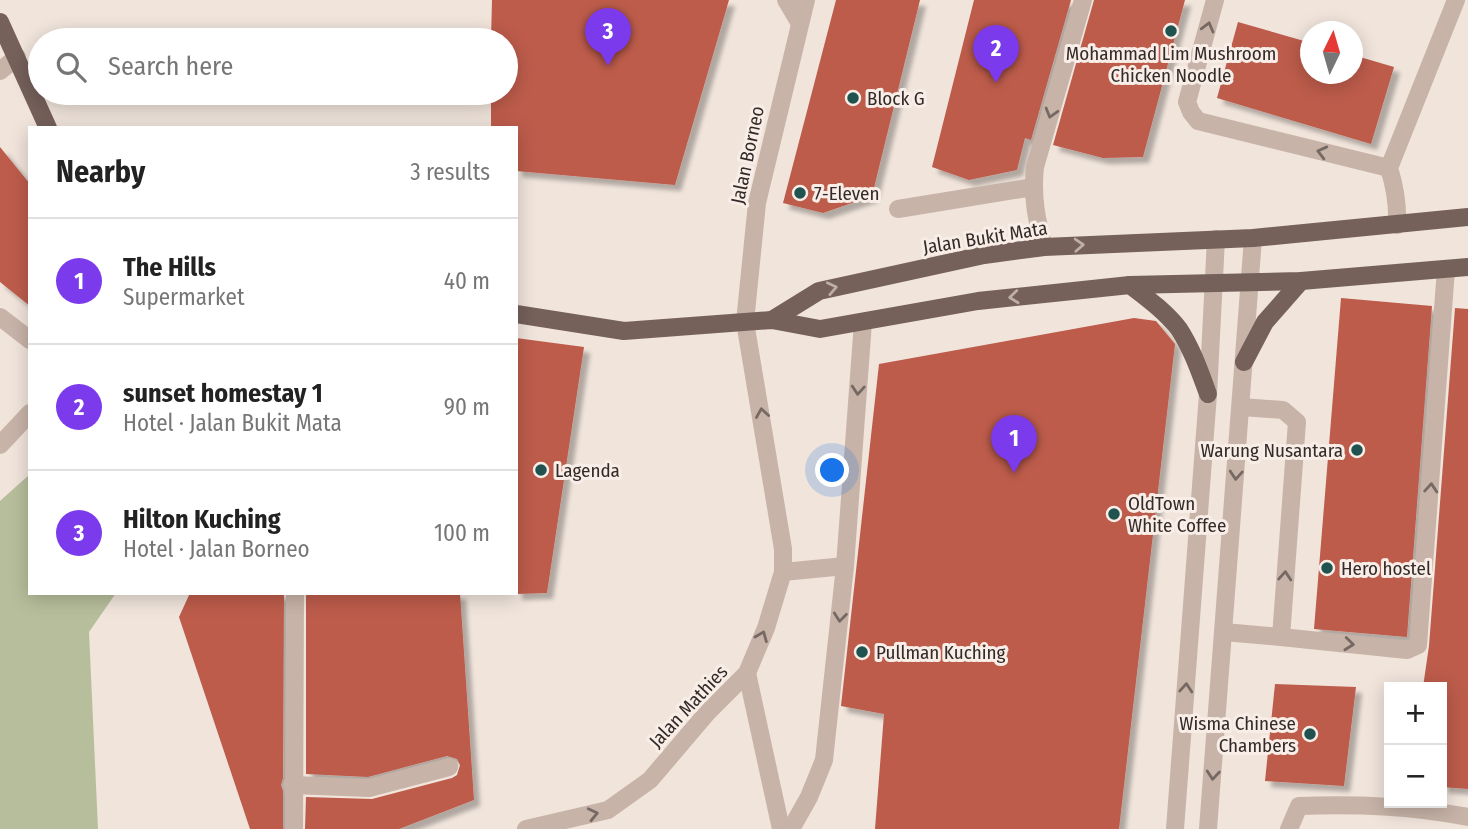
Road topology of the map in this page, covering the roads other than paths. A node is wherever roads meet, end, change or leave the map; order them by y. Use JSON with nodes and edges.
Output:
{"nodes":[{"id":1,"x":786,"y":0,"type":"edge"},
{"id":2,"x":806,"y":0,"type":"edge"},
{"id":3,"x":1083,"y":0,"type":"edge"},
{"id":4,"x":1215,"y":0,"type":"edge"},
{"id":5,"x":1456,"y":0,"type":"edge"},
{"id":6,"x":0,"y":22,"type":"edge"},
{"id":7,"x":799,"y":22,"type":"junction"},
{"id":8,"x":17,"y":57,"type":"junction"},
{"id":9,"x":0,"y":71,"type":"edge"},
{"id":10,"x":28,"y":82,"type":"edge"},
{"id":11,"x":38,"y":105,"type":"edge"},
{"id":12,"x":47,"y":126,"type":"edge"},
{"id":13,"x":1389,"y":168,"type":"junction"},
{"id":14,"x":1032,"y":187,"type":"junction"},
{"id":15,"x":898,"y":209,"type":"dead end"},
{"id":16,"x":1468,"y":217,"type":"edge"},
{"id":17,"x":1397,"y":225,"type":"junction"},
{"id":18,"x":1252,"y":238,"type":"junction"},
{"id":19,"x":1216,"y":239,"type":"junction"},
{"id":20,"x":1044,"y":247,"type":"junction"},
{"id":21,"x":1468,"y":267,"type":"edge"},
{"id":22,"x":1447,"y":269,"type":"junction"},
{"id":23,"x":1301,"y":281,"type":"junction"},
{"id":24,"x":1250,"y":282,"type":"junction"},
{"id":25,"x":1215,"y":283,"type":"junction"},
{"id":26,"x":1130,"y":285,"type":"junction"},
{"id":27,"x":518,"y":314,"type":"edge"},
{"id":28,"x":0,"y":317,"type":"edge"},
{"id":29,"x":772,"y":320,"type":"junction"},
{"id":30,"x":745,"y":322,"type":"junction"},
{"id":31,"x":863,"y":322,"type":"junction"},
{"id":32,"x":28,"y":338,"type":"edge"},
{"id":33,"x":1244,"y":362,"type":"junction"},
{"id":34,"x":1208,"y":394,"type":"junction"},
{"id":35,"x":1241,"y":407,"type":"junction"},
{"id":36,"x":28,"y":414,"type":"edge"},
{"id":37,"x":0,"y":444,"type":"edge"},
{"id":38,"x":845,"y":566,"type":"junction"},
{"id":39,"x":783,"y":572,"type":"junction"},
{"id":40,"x":295,"y":595,"type":"edge"},
{"id":41,"x":1224,"y":632,"type":"junction"},
{"id":42,"x":1281,"y":637,"type":"junction"},
{"id":43,"x":747,"y":673,"type":"junction"},
{"id":44,"x":449,"y":767,"type":"dead end"},
{"id":45,"x":292,"y":785,"type":"junction"},
{"id":46,"x":772,"y":794,"type":"junction"},
{"id":47,"x":809,"y":797,"type":"junction"},
{"id":48,"x":1468,"y":817,"type":"edge"},
{"id":49,"x":294,"y":829,"type":"edge"},
{"id":50,"x":526,"y":829,"type":"edge"},
{"id":51,"x":781,"y":829,"type":"edge"},
{"id":52,"x":791,"y":829,"type":"edge"},
{"id":53,"x":1175,"y":829,"type":"edge"},
{"id":54,"x":1208,"y":829,"type":"edge"},
{"id":55,"x":1289,"y":829,"type":"edge"}],
"edges":[{"from":1,"to":7,"type":"street"},
{"from":2,"to":7,"type":"street","name":"Jalan Borneo"},
{"from":3,"to":14,"type":"street","one_way":true},
{"from":13,"to":4,"type":"street","one_way":true},
{"from":5,"to":13,"type":"street"},
{"from":6,"to":8,"type":"main road"},
{"from":7,"to":30,"type":"street","name":"Jalan Borneo"},
{"from":8,"to":9,"type":"street"},
{"from":8,"to":10,"type":"main road"},
{"from":11,"to":12,"type":"main road"},
{"from":13,"to":17,"type":"street"},
{"from":14,"to":15,"type":"street"},
{"from":14,"to":20,"type":"street"},
{"from":16,"to":17,"type":"main road","name":"Jalan Bukit Mata"},
{"from":17,"to":18,"type":"main road","name":"Jalan Bukit Mata"},
{"from":18,"to":19,"type":"main road","name":"Jalan Bukit Mata"},
{"from":18,"to":24,"type":"street"},
{"from":20,"to":19,"type":"main road","name":"Jalan Bukit Mata","one_way":true},
{"from":19,"to":25,"type":"street"},
{"from":29,"to":20,"type":"main road","name":"Jalan Bukit Mata","one_way":true},
{"from":21,"to":22,"type":"main road"},
{"from":22,"to":23,"type":"main road"},
{"from":42,"to":22,"type":"street","one_way":true},
{"from":23,"to":24,"type":"main road"},
{"from":23,"to":33,"type":"main road"},
{"from":24,"to":25,"type":"main road"},
{"from":24,"to":33,"type":"street"},
{"from":25,"to":26,"type":"main road"},
{"from":25,"to":34,"type":"street"},
{"from":26,"to":31,"type":"main road","one_way":true},
{"from":26,"to":34,"type":"main road"},
{"from":27,"to":30,"type":"main road"},
{"from":28,"to":32,"type":"street"},
{"from":29,"to":30,"type":"main road"},
{"from":29,"to":31,"type":"main road"},
{"from":39,"to":30,"type":"street","name":"Jalan Mathies","one_way":true},
{"from":31,"to":38,"type":"street","one_way":true},
{"from":33,"to":35,"type":"street"},
{"from":53,"to":34,"type":"street","one_way":true},
{"from":35,"to":41,"type":"street","one_way":true},
{"from":42,"to":35,"type":"street","one_way":true},
{"from":36,"to":37,"type":"street"},
{"from":38,"to":39,"type":"street"},
{"from":38,"to":47,"type":"street","one_way":true},
{"from":43,"to":39,"type":"street","name":"Jalan Mathies","one_way":true},
{"from":40,"to":45,"type":"street"},
{"from":41,"to":42,"type":"street"},
{"from":41,"to":54,"type":"street","one_way":true},
{"from":43,"to":46,"type":"street"},
{"from":50,"to":43,"type":"street","name":"Jalan Mathies","one_way":true},
{"from":44,"to":45,"type":"street"},
{"from":45,"to":49,"type":"street"},
{"from":46,"to":47,"type":"street"},
{"from":46,"to":51,"type":"street"},
{"from":47,"to":52,"type":"street"},
{"from":48,"to":55,"type":"street"}]}
